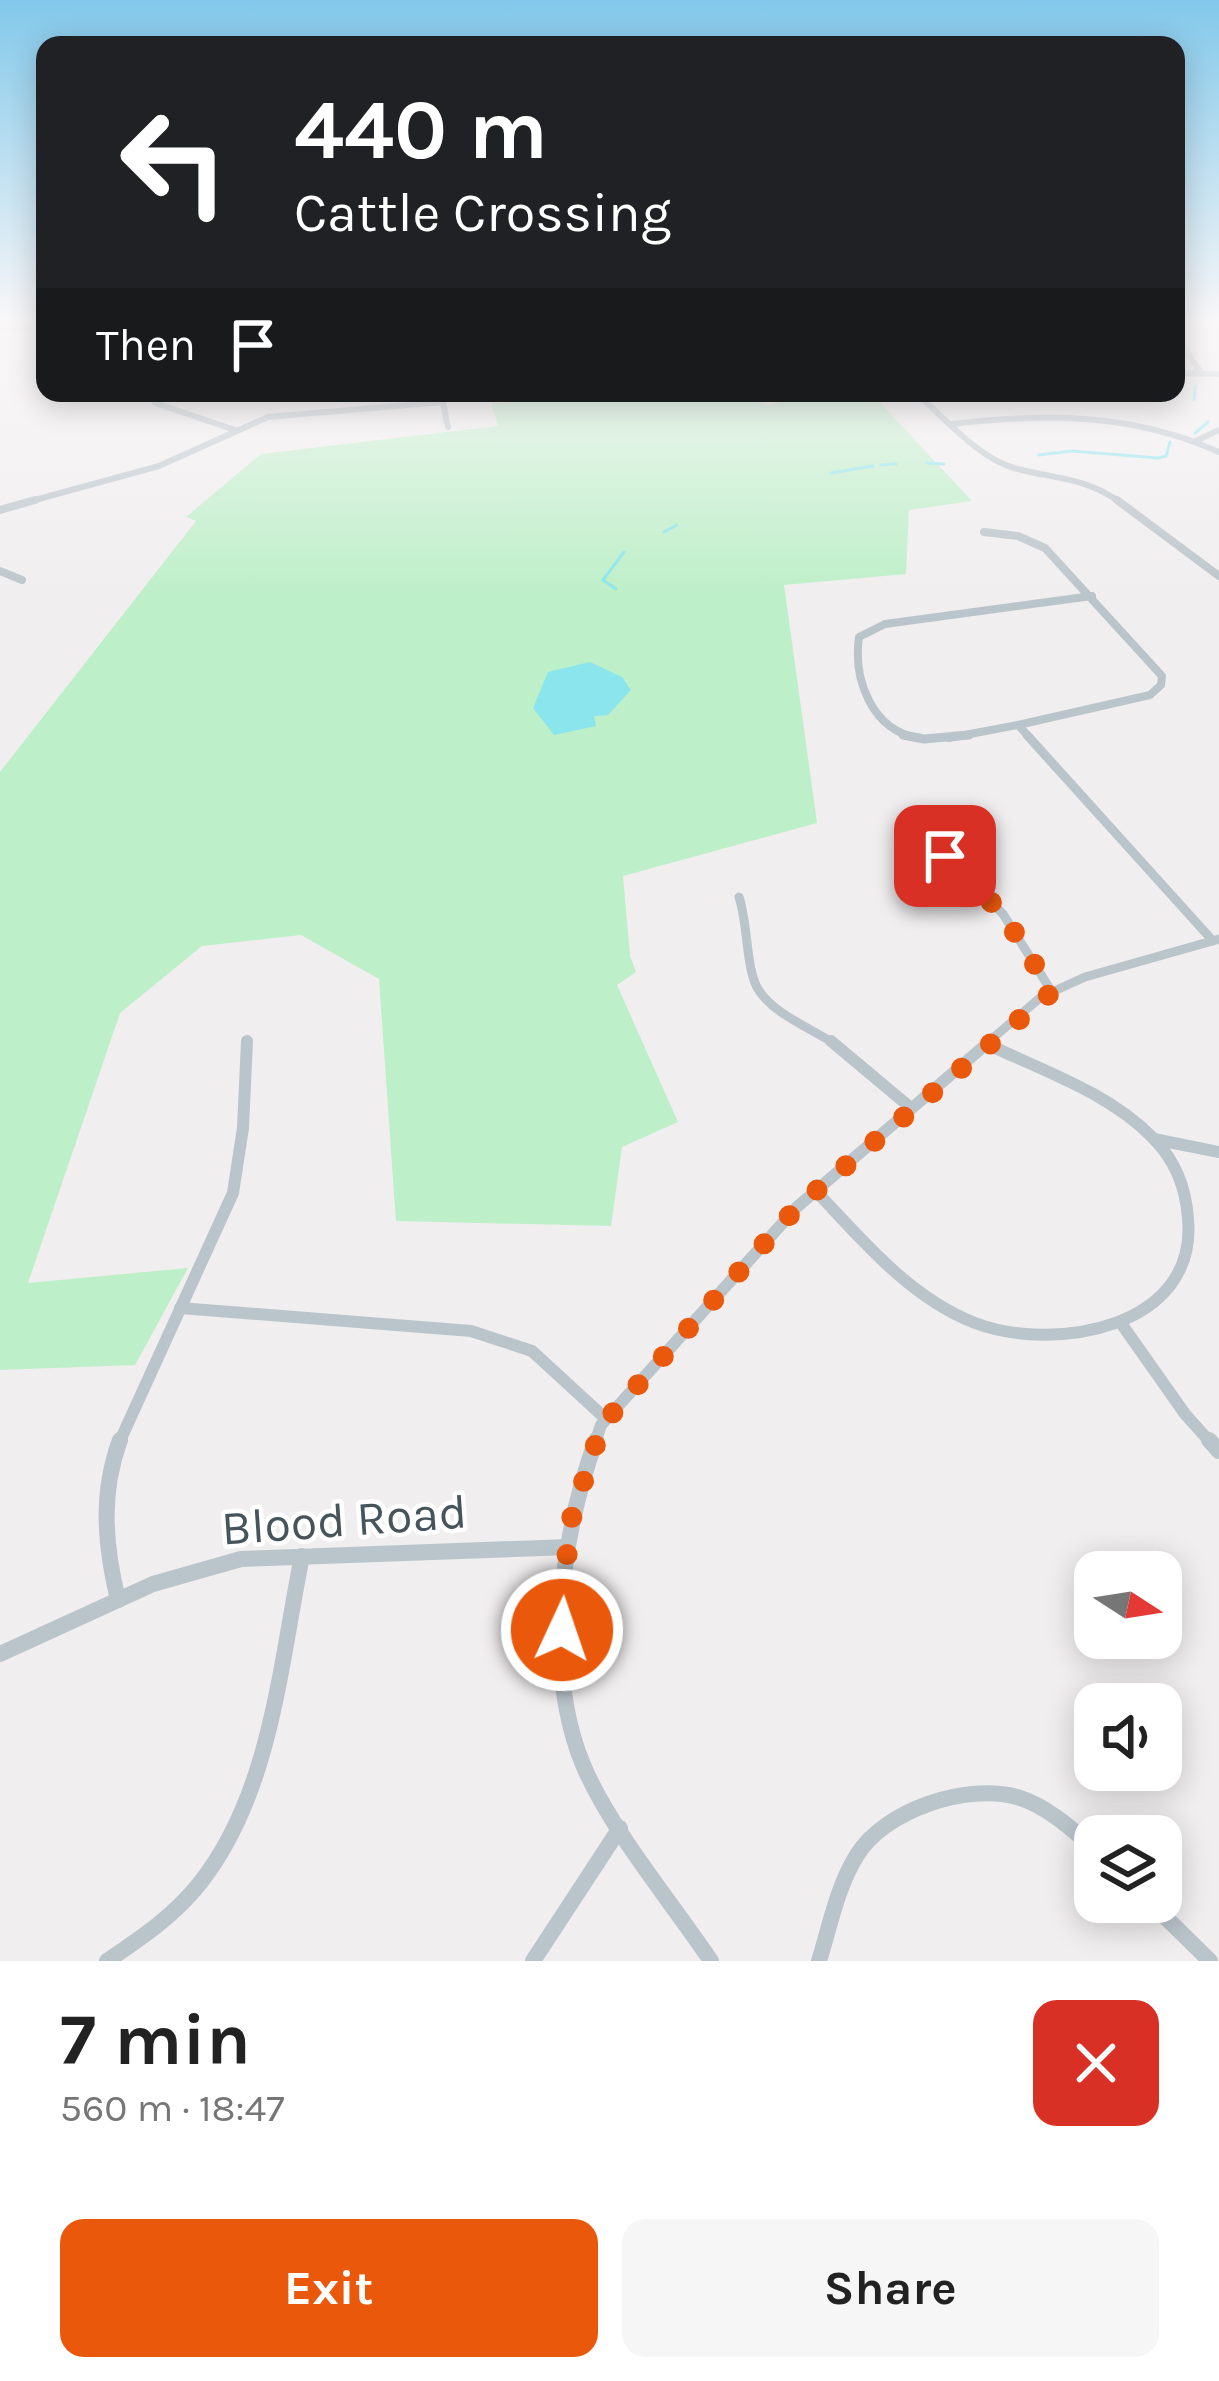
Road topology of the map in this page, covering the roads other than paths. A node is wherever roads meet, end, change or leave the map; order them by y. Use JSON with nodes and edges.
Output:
{"nodes":[{"id":1,"x":186,"y":414,"type":"edge"},
{"id":2,"x":291,"y":414,"type":"edge"},
{"id":3,"x":445,"y":414,"type":"edge"},
{"id":4,"x":940,"y":414,"type":"edge"},
{"id":5,"x":952,"y":424,"type":"junction"},
{"id":6,"x":448,"y":427,"type":"dead end"},
{"id":7,"x":235,"y":430,"type":"junction"},
{"id":8,"x":1219,"y":430,"type":"edge"},
{"id":9,"x":1196,"y":441,"type":"junction"},
{"id":10,"x":1219,"y":452,"type":"edge"},
{"id":11,"x":0,"y":510,"type":"edge"},
{"id":12,"x":984,"y":532,"type":"dead end"},
{"id":13,"x":0,"y":571,"type":"edge"},
{"id":14,"x":1219,"y":576,"type":"edge"},
{"id":15,"x":22,"y":580,"type":"dead end"},
{"id":16,"x":1092,"y":596,"type":"junction"},
{"id":17,"x":1018,"y":725,"type":"junction"},
{"id":18,"x":945,"y":856,"type":"dead end"},
{"id":19,"x":739,"y":897,"type":"dead end"},
{"id":20,"x":1216,"y":940,"type":"edge"},
{"id":21,"x":1052,"y":992,"type":"junction"},
{"id":22,"x":247,"y":1041,"type":"dead end"},
{"id":23,"x":987,"y":1044,"type":"junction"},
{"id":24,"x":911,"y":1108,"type":"junction"},
{"id":25,"x":1154,"y":1139,"type":"junction"},
{"id":26,"x":1219,"y":1152,"type":"edge"},
{"id":27,"x":815,"y":1190,"type":"junction"},
{"id":28,"x":180,"y":1308,"type":"junction"},
{"id":29,"x":1123,"y":1326,"type":"junction"},
{"id":30,"x":606,"y":1419,"type":"junction"},
{"id":31,"x":1219,"y":1451,"type":"edge"},
{"id":32,"x":568,"y":1546,"type":"junction"},
{"id":33,"x":302,"y":1556,"type":"junction"},
{"id":34,"x":118,"y":1600,"type":"junction"},
{"id":35,"x":0,"y":1654,"type":"edge"},
{"id":36,"x":620,"y":1828,"type":"junction"},
{"id":37,"x":1074,"y":1832,"type":"edge"},
{"id":38,"x":1171,"y":1923,"type":"edge"},
{"id":39,"x":106,"y":1961,"type":"edge"},
{"id":40,"x":533,"y":1961,"type":"edge"},
{"id":41,"x":711,"y":1961,"type":"edge"},
{"id":42,"x":819,"y":1961,"type":"edge"},
{"id":43,"x":1210,"y":1961,"type":"edge"}],
"edges":[{"from":1,"to":7,"type":"street"},
{"from":2,"to":7,"type":"street"},
{"from":3,"to":6,"type":"street"},
{"from":4,"to":5,"type":"street"},
{"from":5,"to":9,"type":"street"},
{"from":5,"to":14,"type":"street"},
{"from":7,"to":11,"type":"street"},
{"from":8,"to":9,"type":"street"},
{"from":9,"to":10,"type":"street"},
{"from":12,"to":16,"type":"street"},
{"from":13,"to":15,"type":"street"},
{"from":16,"to":17,"type":"street"},
{"from":16,"to":17,"type":"street"},
{"from":17,"to":20,"type":"street"},
{"from":18,"to":21,"type":"street"},
{"from":19,"to":24,"type":"street"},
{"from":20,"to":21,"type":"street"},
{"from":21,"to":23,"type":"street"},
{"from":22,"to":28,"type":"street"},
{"from":23,"to":24,"type":"street"},
{"from":23,"to":25,"type":"street"},
{"from":24,"to":27,"type":"street"},
{"from":25,"to":26,"type":"street"},
{"from":25,"to":29,"type":"street"},
{"from":27,"to":29,"type":"street"},
{"from":27,"to":30,"type":"street"},
{"from":28,"to":30,"type":"street"},
{"from":28,"to":34,"type":"street"},
{"from":29,"to":31,"type":"street"},
{"from":30,"to":32,"type":"street"},
{"from":32,"to":33,"type":"street","name":"Blood Road"},
{"from":32,"to":36,"type":"street"},
{"from":33,"to":34,"type":"street","name":"Blood Road"},
{"from":33,"to":39,"type":"street"},
{"from":34,"to":35,"type":"street","name":"Blood Road"},
{"from":36,"to":40,"type":"street"},
{"from":36,"to":41,"type":"street"},
{"from":37,"to":42,"type":"street"},
{"from":38,"to":43,"type":"street"}]}
